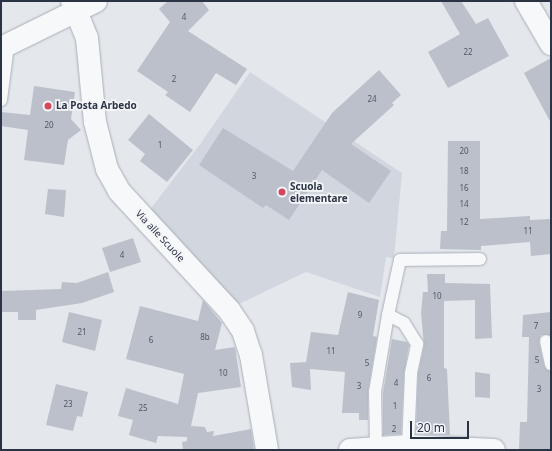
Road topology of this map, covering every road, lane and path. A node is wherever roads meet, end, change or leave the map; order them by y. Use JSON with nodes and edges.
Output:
{"nodes":[{"id":1,"x":96,"y":1,"type":"edge"},
{"id":2,"x":526,"y":1,"type":"edge"},
{"id":3,"x":75,"y":6,"type":"edge"},
{"id":4,"x":551,"y":44,"type":"edge"},
{"id":5,"x":4,"y":47,"type":"edge"},
{"id":6,"x":1,"y":100,"type":"edge"},
{"id":7,"x":480,"y":259,"type":"dead end"},
{"id":8,"x":388,"y":315,"type":"junction"},
{"id":9,"x":546,"y":341,"type":"dead end"},
{"id":10,"x":551,"y":364,"type":"edge"},
{"id":11,"x":408,"y":446,"type":"junction"},
{"id":12,"x":376,"y":447,"type":"junction"},
{"id":13,"x":267,"y":450,"type":"edge"},
{"id":14,"x":350,"y":450,"type":"edge"},
{"id":15,"x":494,"y":450,"type":"edge"}],
"edges":[{"from":1,"to":3,"type":"street"},
{"from":2,"to":4,"type":"street"},
{"from":3,"to":5,"type":"street"},
{"from":3,"to":13,"type":"street","name":"Via alle Scuole"},
{"from":5,"to":6,"type":"lane"},
{"from":7,"to":8,"type":"lane"},
{"from":8,"to":11,"type":"lane"},
{"from":8,"to":12,"type":"lane"},
{"from":9,"to":10,"type":"lane"},
{"from":11,"to":12,"type":"street"},
{"from":11,"to":15,"type":"street"},
{"from":12,"to":14,"type":"street"}]}
